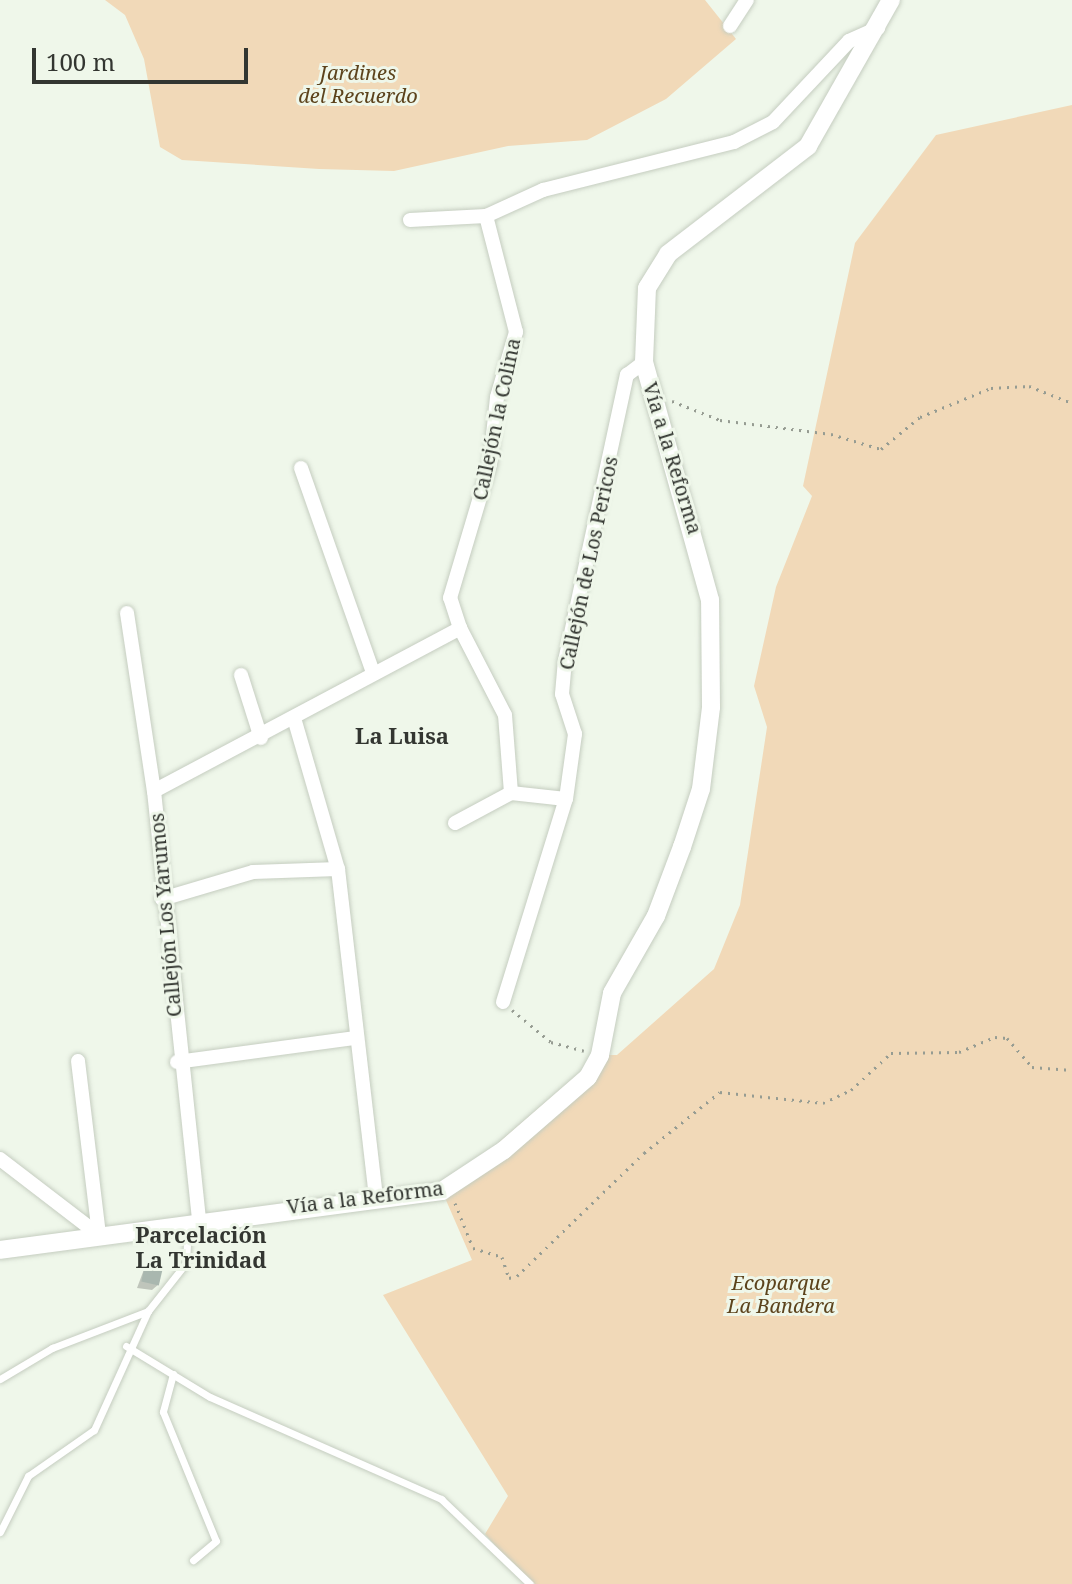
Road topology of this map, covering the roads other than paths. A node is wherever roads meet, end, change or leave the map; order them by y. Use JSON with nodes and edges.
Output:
{"nodes":[{"id":1,"x":747,"y":0,"type":"edge"},
{"id":2,"x":891,"y":0,"type":"edge"},
{"id":3,"x":730,"y":26,"type":"dead end"},
{"id":4,"x":879,"y":28,"type":"junction"},
{"id":5,"x":486,"y":216,"type":"junction"},
{"id":6,"x":410,"y":220,"type":"dead end"},
{"id":7,"x":644,"y":362,"type":"junction"},
{"id":8,"x":301,"y":468,"type":"dead end"},
{"id":9,"x":127,"y":613,"type":"dead end"},
{"id":10,"x":460,"y":628,"type":"junction"},
{"id":11,"x":373,"y":672,"type":"junction"},
{"id":12,"x":241,"y":675,"type":"dead end"},
{"id":13,"x":294,"y":718,"type":"junction"},
{"id":14,"x":261,"y":738,"type":"junction"},
{"id":15,"x":154,"y":791,"type":"junction"},
{"id":16,"x":511,"y":793,"type":"junction"},
{"id":17,"x":566,"y":799,"type":"junction"},
{"id":18,"x":455,"y":823,"type":"dead end"},
{"id":19,"x":338,"y":869,"type":"junction"},
{"id":20,"x":162,"y":899,"type":"junction"},
{"id":21,"x":503,"y":1002,"type":"road end"},
{"id":22,"x":354,"y":1038,"type":"junction"},
{"id":23,"x":78,"y":1061,"type":"dead end"},
{"id":24,"x":177,"y":1062,"type":"junction"},
{"id":25,"x":0,"y":1159,"type":"edge"},
{"id":26,"x":376,"y":1199,"type":"junction"},
{"id":27,"x":193,"y":1219,"type":"junction"},
{"id":28,"x":99,"y":1235,"type":"junction"},
{"id":29,"x":0,"y":1250,"type":"edge"},
{"id":30,"x":148,"y":1311,"type":"junction"},
{"id":31,"x":126,"y":1346,"type":"junction"},
{"id":32,"x":173,"y":1374,"type":"junction"},
{"id":33,"x":0,"y":1379,"type":"edge"},
{"id":34,"x":0,"y":1532,"type":"edge"},
{"id":35,"x":193,"y":1560,"type":"dead end"},
{"id":36,"x":530,"y":1584,"type":"edge"}],
"edges":[{"from":1,"to":3,"type":"street"},
{"from":2,"to":4,"type":"street","name":"Vía a la Reforma"},
{"from":4,"to":5,"type":"street"},
{"from":4,"to":7,"type":"street","name":"Vía a la Reforma"},
{"from":5,"to":6,"type":"street"},
{"from":5,"to":10,"type":"street","name":"Callejón la Colina"},
{"from":7,"to":17,"type":"street","name":"Callejón de Los Pericos"},
{"from":7,"to":26,"type":"street","name":"Vía a la Reforma"},
{"from":8,"to":11,"type":"street"},
{"from":9,"to":15,"type":"street","name":"Callejón Los Yarumos"},
{"from":10,"to":11,"type":"street"},
{"from":10,"to":16,"type":"street","name":"Callejón la Colina"},
{"from":11,"to":13,"type":"street"},
{"from":12,"to":14,"type":"street"},
{"from":13,"to":14,"type":"street"},
{"from":13,"to":19,"type":"street"},
{"from":14,"to":15,"type":"street"},
{"from":15,"to":20,"type":"street","name":"Callejón Los Yarumos"},
{"from":16,"to":17,"type":"street"},
{"from":16,"to":18,"type":"street"},
{"from":17,"to":21,"type":"street","name":"Callejón de Los Pericos"},
{"from":19,"to":20,"type":"street"},
{"from":19,"to":22,"type":"street"},
{"from":20,"to":24,"type":"street","name":"Callejón Los Yarumos"},
{"from":22,"to":24,"type":"street"},
{"from":22,"to":26,"type":"street"},
{"from":23,"to":28,"type":"street"},
{"from":24,"to":27,"type":"street","name":"Callejón Los Yarumos"},
{"from":25,"to":28,"type":"street"},
{"from":26,"to":27,"type":"street","name":"Vía a la Reforma"},
{"from":27,"to":28,"type":"street","name":"Vía a la Reforma"},
{"from":27,"to":30,"type":"lane"},
{"from":28,"to":29,"type":"street","name":"Vía a la Reforma"},
{"from":30,"to":31,"type":"lane"},
{"from":30,"to":33,"type":"lane"},
{"from":31,"to":32,"type":"lane"},
{"from":31,"to":34,"type":"lane"},
{"from":32,"to":35,"type":"lane"},
{"from":32,"to":36,"type":"lane"}]}
